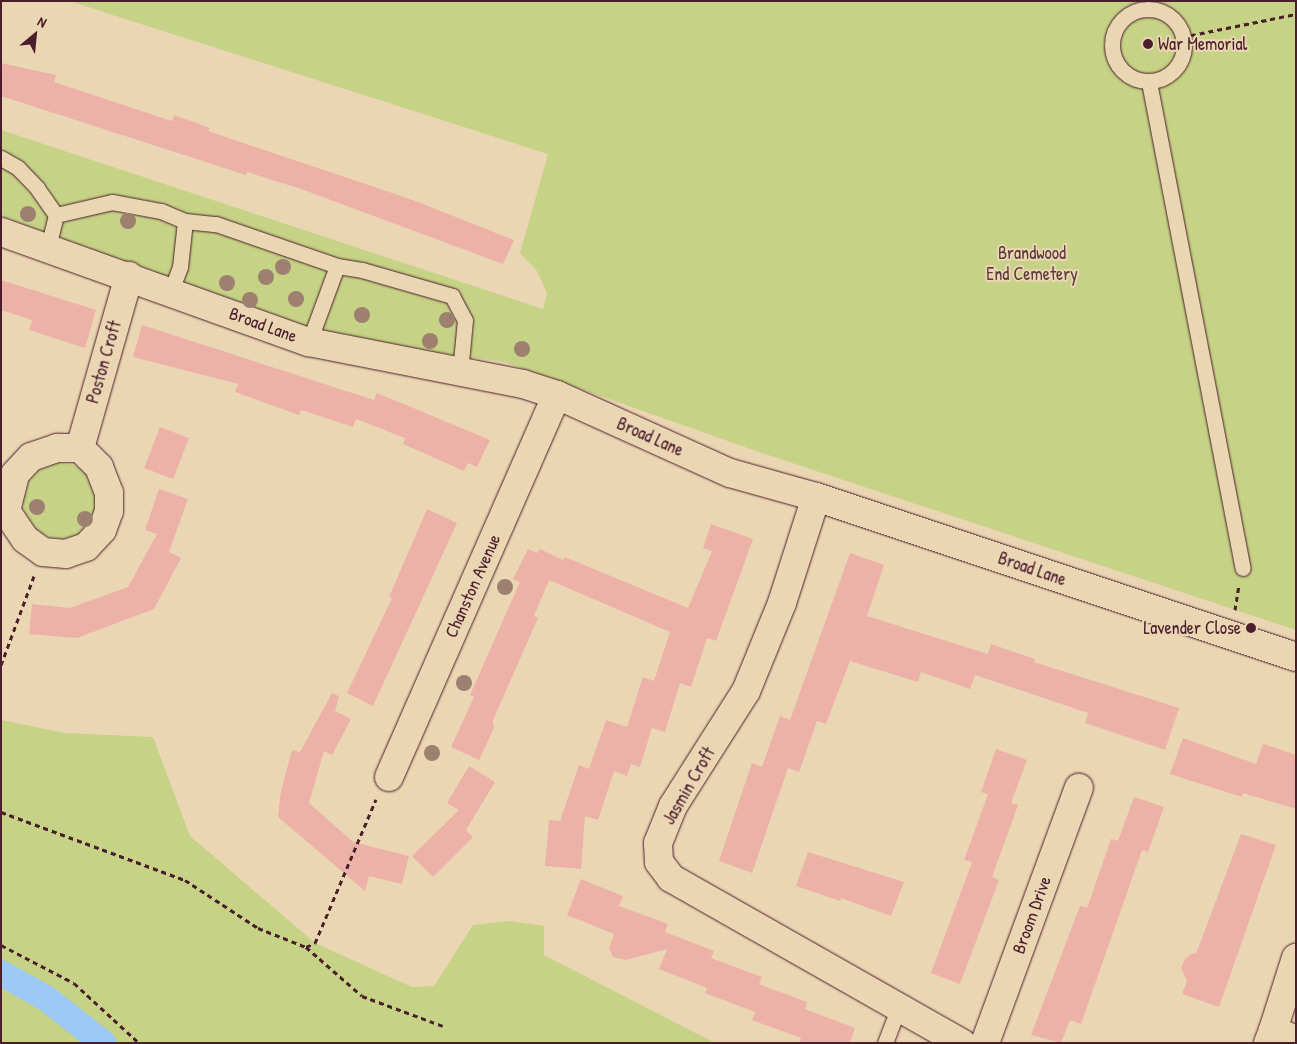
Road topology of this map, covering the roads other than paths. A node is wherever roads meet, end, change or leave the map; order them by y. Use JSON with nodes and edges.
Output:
{"nodes":[{"id":1,"x":1138,"y":6,"type":"edge"},
{"id":2,"x":1149,"y":82,"type":"junction"},
{"id":3,"x":1,"y":158,"type":"edge"},
{"id":4,"x":56,"y":215,"type":"junction"},
{"id":5,"x":185,"y":221,"type":"junction"},
{"id":6,"x":1,"y":232,"type":"edge"},
{"id":7,"x":48,"y":248,"type":"junction"},
{"id":8,"x":337,"y":266,"type":"junction"},
{"id":9,"x":129,"y":276,"type":"junction"},
{"id":10,"x":171,"y":290,"type":"junction"},
{"id":11,"x":309,"y":342,"type":"junction"},
{"id":12,"x":460,"y":372,"type":"junction"},
{"id":13,"x":557,"y":395,"type":"junction"},
{"id":14,"x":80,"y":448,"type":"junction"},
{"id":15,"x":816,"y":496,"type":"junction"},
{"id":16,"x":1243,"y":568,"type":"road end"},
{"id":17,"x":1296,"y":656,"type":"edge"},
{"id":18,"x":389,"y":777,"type":"road end"},
{"id":19,"x":1078,"y":788,"type":"dead end"},
{"id":20,"x":1296,"y":958,"type":"edge"},
{"id":21,"x":898,"y":1009,"type":"junction"},
{"id":22,"x":1279,"y":1038,"type":"edge"},
{"id":23,"x":885,"y":1043,"type":"edge"},
{"id":24,"x":962,"y":1043,"type":"edge"},
{"id":25,"x":985,"y":1043,"type":"edge"}],
"edges":[{"from":1,"to":2,"type":"lane"},
{"from":1,"to":2,"type":"lane"},
{"from":2,"to":16,"type":"lane"},
{"from":3,"to":4,"type":"lane"},
{"from":4,"to":5,"type":"lane"},
{"from":4,"to":7,"type":"lane"},
{"from":5,"to":8,"type":"lane"},
{"from":5,"to":10,"type":"lane"},
{"from":6,"to":7,"type":"street","name":"Broad Lane"},
{"from":7,"to":9,"type":"street","name":"Broad Lane"},
{"from":8,"to":11,"type":"lane"},
{"from":8,"to":12,"type":"lane"},
{"from":9,"to":10,"type":"street","name":"Broad Lane"},
{"from":9,"to":14,"type":"street","name":"Poston Croft"},
{"from":10,"to":11,"type":"street","name":"Broad Lane"},
{"from":11,"to":12,"type":"street","name":"Broad Lane"},
{"from":12,"to":13,"type":"street","name":"Broad Lane"},
{"from":13,"to":15,"type":"street","name":"Broad Lane"},
{"from":13,"to":18,"type":"street","name":"Chanston Avenue"},
{"from":14,"to":14,"type":"street"},
{"from":15,"to":17,"type":"street","name":"Broad Lane"},
{"from":15,"to":21,"type":"street","name":"Jasmin Croft"},
{"from":19,"to":25,"type":"street","name":"Broom Drive"},
{"from":20,"to":22,"type":"street"},
{"from":21,"to":23,"type":"lane"},
{"from":21,"to":24,"type":"street","name":"Jasmin Croft"}]}
